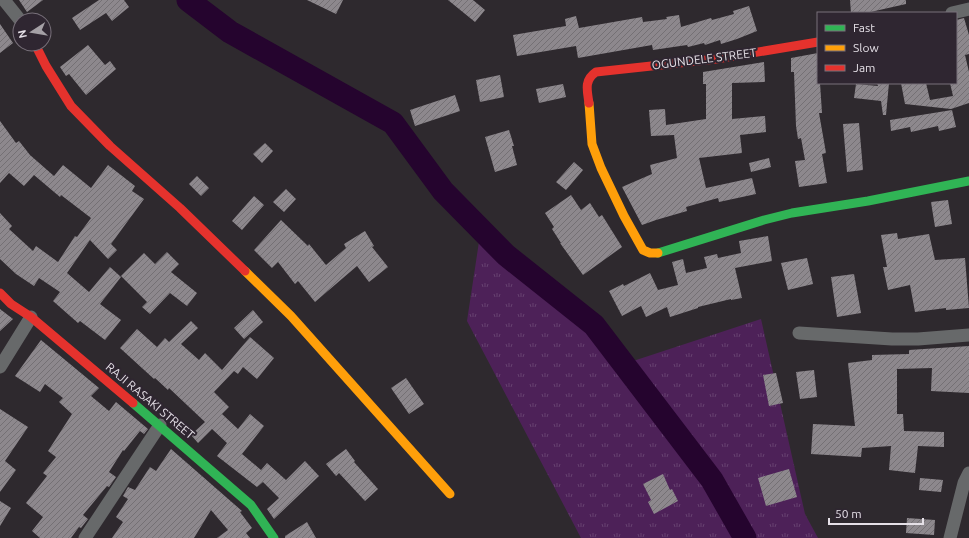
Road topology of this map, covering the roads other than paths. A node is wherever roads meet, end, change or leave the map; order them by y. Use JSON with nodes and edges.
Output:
{"nodes":[{"id":1,"x":4,"y":0,"type":"edge"},
{"id":2,"x":969,"y":9,"type":"edge"},
{"id":3,"x":14,"y":12,"type":"edge"},
{"id":4,"x":956,"y":12,"type":"edge"},
{"id":5,"x":817,"y":42,"type":"edge"},
{"id":6,"x":39,"y":52,"type":"edge"},
{"id":7,"x":969,"y":181,"type":"edge"},
{"id":8,"x":0,"y":294,"type":"edge"},
{"id":9,"x":31,"y":317,"type":"junction"},
{"id":10,"x":799,"y":333,"type":"dead end"},
{"id":11,"x":969,"y":335,"type":"edge"},
{"id":12,"x":0,"y":367,"type":"edge"},
{"id":13,"x":160,"y":425,"type":"junction"},
{"id":14,"x":969,"y":473,"type":"edge"},
{"id":15,"x":450,"y":494,"type":"dead end"},
{"id":16,"x":85,"y":538,"type":"edge"},
{"id":17,"x":274,"y":538,"type":"edge"},
{"id":18,"x":950,"y":538,"type":"edge"}],
"edges":[{"from":1,"to":3,"type":"street"},
{"from":2,"to":4,"type":"street"},
{"from":5,"to":7,"type":"street","name":"OGUNDELE STREET"},
{"from":6,"to":15,"type":"street"},
{"from":8,"to":9,"type":"street","name":"RAJI RASAKI STREET"},
{"from":9,"to":12,"type":"street"},
{"from":9,"to":13,"type":"street","name":"RAJI RASAKI STREET"},
{"from":10,"to":11,"type":"street"},
{"from":13,"to":16,"type":"street"},
{"from":13,"to":17,"type":"street","name":"RAJI RASAKI STREET"},
{"from":14,"to":18,"type":"street"}]}
